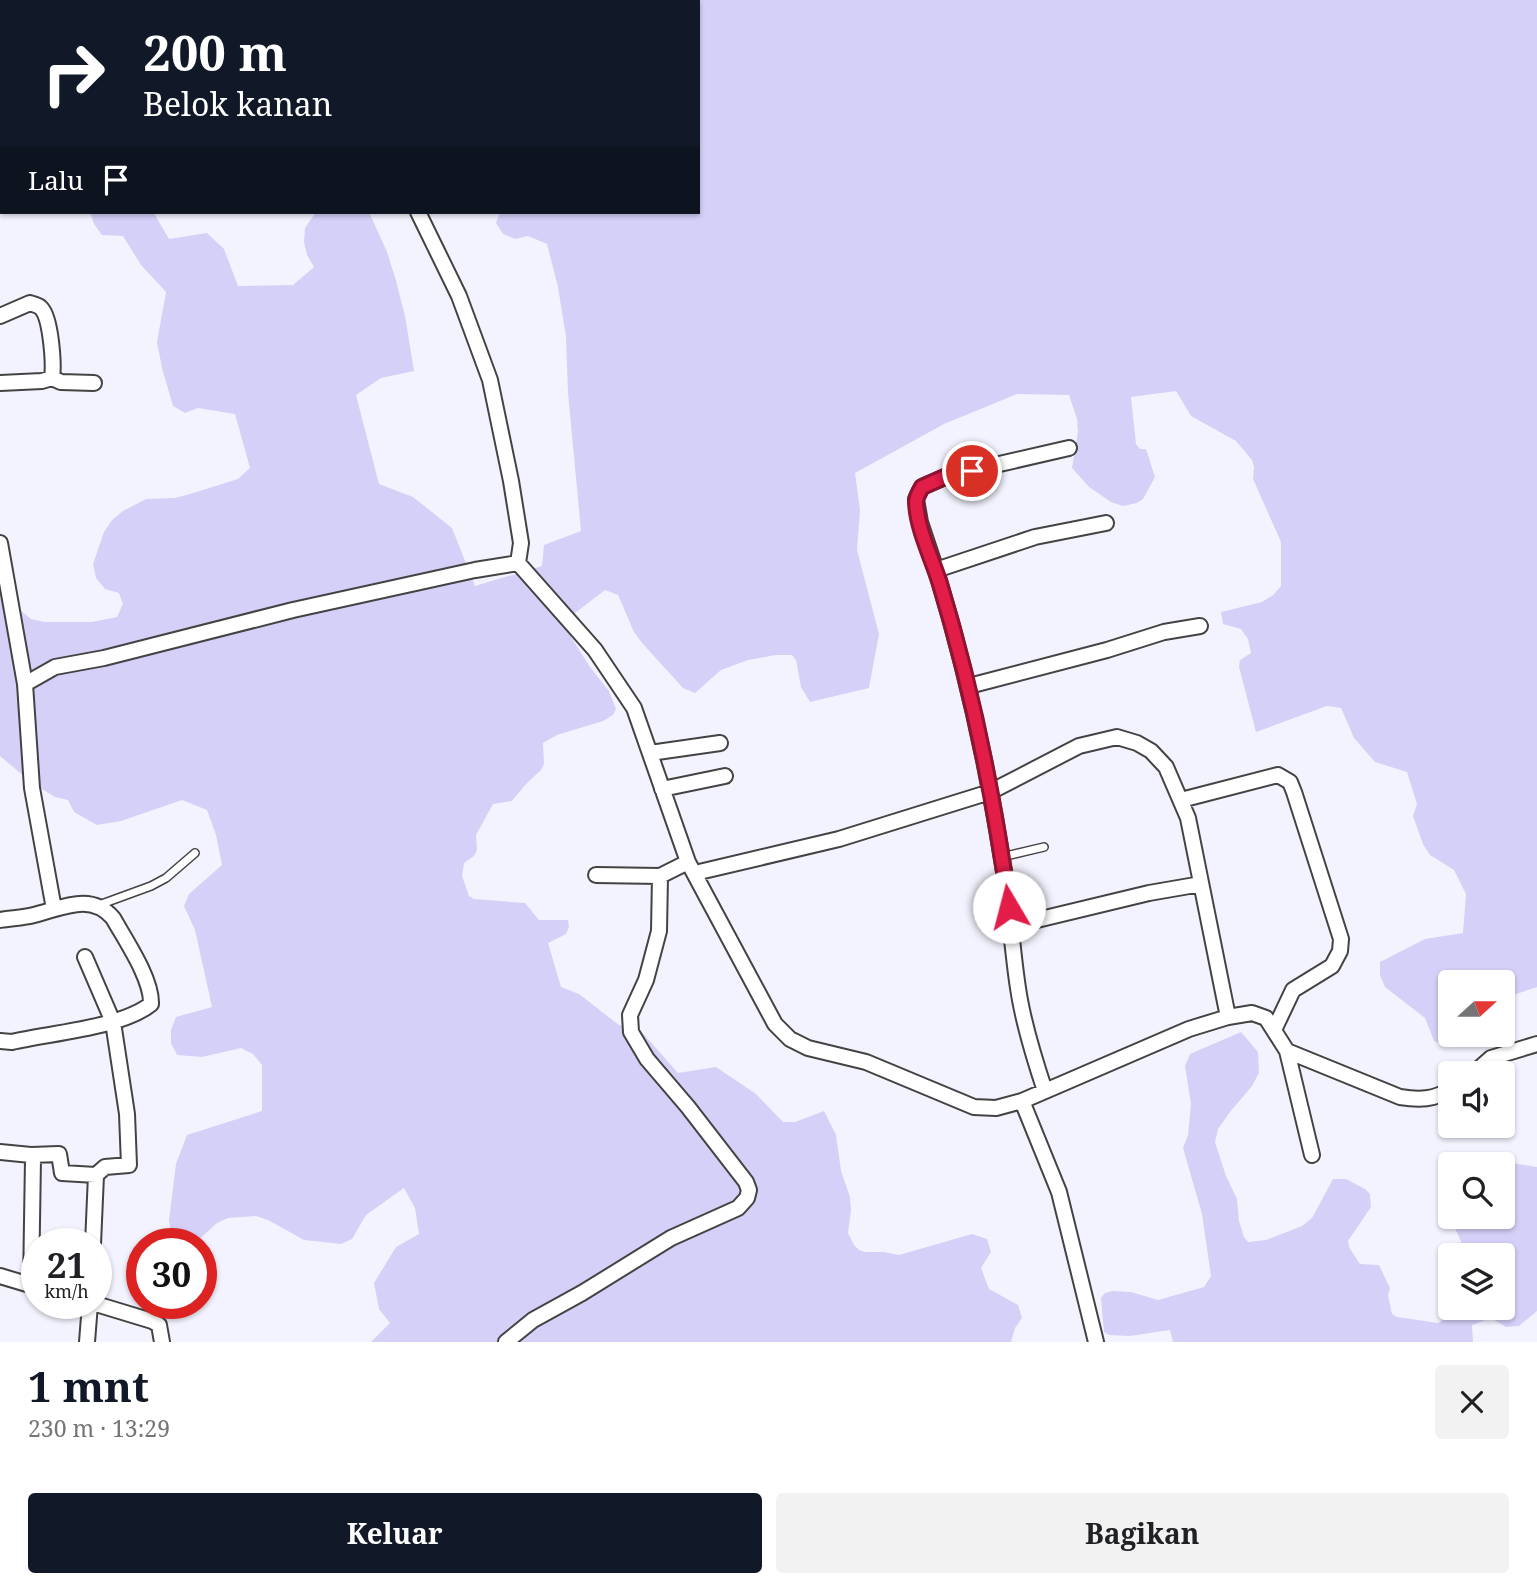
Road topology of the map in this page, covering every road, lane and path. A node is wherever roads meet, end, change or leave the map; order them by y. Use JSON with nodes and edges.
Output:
{"nodes":[{"id":1,"x":419,"y":214,"type":"edge"},
{"id":2,"x":0,"y":316,"type":"edge"},
{"id":3,"x":52,"y":378,"type":"junction"},
{"id":4,"x":0,"y":383,"type":"edge"},
{"id":5,"x":94,"y":383,"type":"dead end"},
{"id":6,"x":1069,"y":448,"type":"dead end"},
{"id":7,"x":1106,"y":523,"type":"dead end"},
{"id":8,"x":0,"y":543,"type":"edge"},
{"id":9,"x":518,"y":563,"type":"junction"},
{"id":10,"x":936,"y":570,"type":"junction"},
{"id":11,"x":1200,"y":626,"type":"dead end"},
{"id":12,"x":25,"y":684,"type":"junction"},
{"id":13,"x":969,"y":686,"type":"junction"},
{"id":14,"x":720,"y":743,"type":"dead end"},
{"id":15,"x":650,"y":752,"type":"junction"},
{"id":16,"x":725,"y":776,"type":"dead end"},
{"id":17,"x":662,"y":789,"type":"junction"},
{"id":18,"x":990,"y":792,"type":"junction"},
{"id":19,"x":1181,"y":800,"type":"junction"},
{"id":20,"x":1044,"y":846,"type":"dead end"},
{"id":21,"x":195,"y":853,"type":"dead end"},
{"id":22,"x":1001,"y":857,"type":"junction"},
{"id":23,"x":691,"y":867,"type":"junction"},
{"id":24,"x":596,"y":875,"type":"dead end"},
{"id":25,"x":660,"y":876,"type":"junction"},
{"id":26,"x":1201,"y":884,"type":"junction"},
{"id":27,"x":98,"y":905,"type":"junction"},
{"id":28,"x":54,"y":909,"type":"junction"},
{"id":29,"x":0,"y":920,"type":"edge"},
{"id":30,"x":1012,"y":926,"type":"junction"},
{"id":31,"x":85,"y":957,"type":"dead end"},
{"id":32,"x":1228,"y":1017,"type":"junction"},
{"id":33,"x":113,"y":1022,"type":"junction"},
{"id":34,"x":1274,"y":1030,"type":"junction"},
{"id":35,"x":0,"y":1041,"type":"edge"},
{"id":36,"x":1537,"y":1044,"type":"edge"},
{"id":37,"x":1287,"y":1051,"type":"junction"},
{"id":38,"x":1488,"y":1061,"type":"edge"},
{"id":39,"x":1045,"y":1091,"type":"junction"},
{"id":40,"x":1438,"y":1096,"type":"edge"},
{"id":41,"x":1022,"y":1101,"type":"junction"},
{"id":42,"x":0,"y":1152,"type":"edge"},
{"id":43,"x":31,"y":1155,"type":"junction"},
{"id":44,"x":1312,"y":1155,"type":"dead end"},
{"id":45,"x":96,"y":1175,"type":"junction"},
{"id":46,"x":34,"y":1228,"type":"edge"},
{"id":47,"x":94,"y":1228,"type":"edge"},
{"id":48,"x":0,"y":1276,"type":"edge"},
{"id":49,"x":21,"y":1282,"type":"edge"},
{"id":50,"x":112,"y":1309,"type":"edge"},
{"id":51,"x":89,"y":1319,"type":"edge"},
{"id":52,"x":87,"y":1342,"type":"edge"},
{"id":53,"x":162,"y":1342,"type":"edge"},
{"id":54,"x":506,"y":1342,"type":"edge"},
{"id":55,"x":1096,"y":1342,"type":"edge"}],
"edges":[{"from":1,"to":9,"type":"street"},
{"from":2,"to":3,"type":"street"},
{"from":3,"to":4,"type":"street"},
{"from":3,"to":5,"type":"street"},
{"from":6,"to":10,"type":"street"},
{"from":7,"to":10,"type":"street"},
{"from":8,"to":12,"type":"street"},
{"from":9,"to":12,"type":"street"},
{"from":9,"to":15,"type":"street"},
{"from":10,"to":13,"type":"street"},
{"from":11,"to":13,"type":"street"},
{"from":12,"to":28,"type":"street"},
{"from":13,"to":18,"type":"street"},
{"from":14,"to":15,"type":"street"},
{"from":15,"to":17,"type":"street"},
{"from":16,"to":17,"type":"street"},
{"from":17,"to":23,"type":"street"},
{"from":18,"to":19,"type":"street"},
{"from":18,"to":22,"type":"street"},
{"from":18,"to":23,"type":"street"},
{"from":19,"to":26,"type":"street"},
{"from":19,"to":34,"type":"street"},
{"from":20,"to":22,"type":"lane"},
{"from":21,"to":27,"type":"lane"},
{"from":22,"to":30,"type":"street"},
{"from":23,"to":25,"type":"street"},
{"from":23,"to":41,"type":"street"},
{"from":24,"to":25,"type":"street"},
{"from":25,"to":54,"type":"street"},
{"from":26,"to":30,"type":"street"},
{"from":26,"to":32,"type":"street"},
{"from":27,"to":28,"type":"street"},
{"from":27,"to":33,"type":"street"},
{"from":28,"to":29,"type":"street"},
{"from":30,"to":39,"type":"street"},
{"from":31,"to":33,"type":"street"},
{"from":32,"to":34,"type":"street"},
{"from":32,"to":39,"type":"street"},
{"from":33,"to":35,"type":"street"},
{"from":33,"to":45,"type":"street"},
{"from":34,"to":37,"type":"street"},
{"from":36,"to":38,"type":"street"},
{"from":37,"to":40,"type":"street"},
{"from":37,"to":44,"type":"street"},
{"from":39,"to":41,"type":"street"},
{"from":41,"to":55,"type":"street"},
{"from":42,"to":43,"type":"street"},
{"from":43,"to":45,"type":"street"},
{"from":43,"to":46,"type":"street"},
{"from":45,"to":47,"type":"street"},
{"from":48,"to":49,"type":"street"},
{"from":50,"to":53,"type":"street"},
{"from":51,"to":52,"type":"street"}]}
